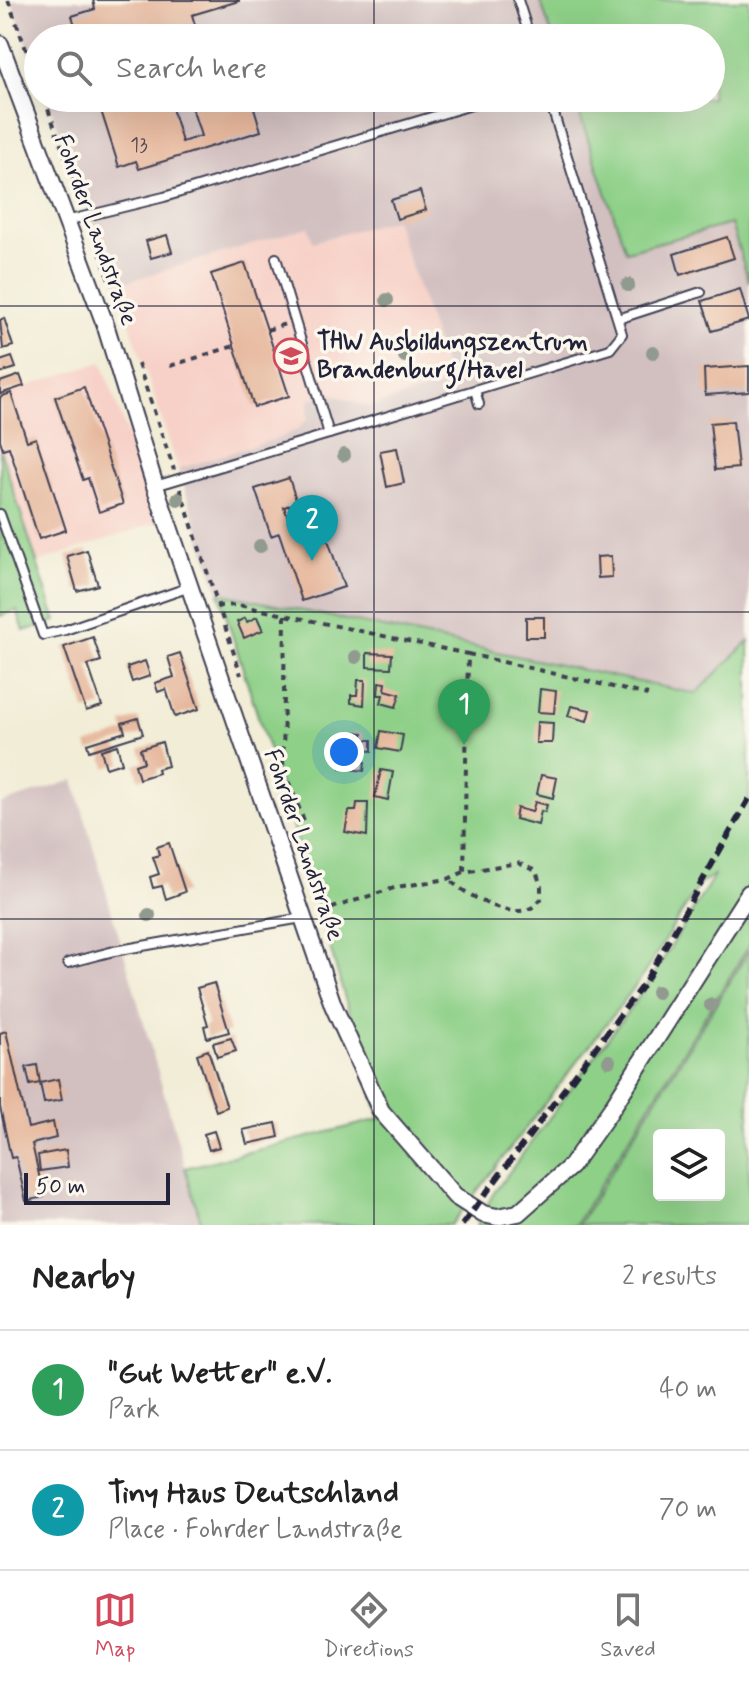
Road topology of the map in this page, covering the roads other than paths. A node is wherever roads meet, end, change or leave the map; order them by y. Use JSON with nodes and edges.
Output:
{"nodes":[{"id":1,"x":518,"y":0,"type":"edge"},
{"id":2,"x":526,"y":24,"type":"edge"},
{"id":3,"x":0,"y":44,"type":"edge"},
{"id":4,"x":24,"y":108,"type":"edge"},
{"id":5,"x":25,"y":112,"type":"edge"},
{"id":6,"x":448,"y":112,"type":"edge"},
{"id":7,"x":553,"y":112,"type":"edge"},
{"id":8,"x":66,"y":221,"type":"junction"},
{"id":9,"x":276,"y":258,"type":"dead end"},
{"id":10,"x":701,"y":292,"type":"dead end"},
{"id":11,"x":618,"y":319,"type":"junction"},
{"id":12,"x":475,"y":390,"type":"junction"},
{"id":13,"x":479,"y":404,"type":"dead end"},
{"id":14,"x":329,"y":434,"type":"junction"},
{"id":15,"x":155,"y":486,"type":"junction"},
{"id":16,"x":0,"y":514,"type":"edge"},
{"id":17,"x":190,"y":587,"type":"junction"},
{"id":18,"x":749,"y":893,"type":"edge"},
{"id":19,"x":302,"y":918,"type":"junction"},
{"id":20,"x":68,"y":963,"type":"dead end"}],
"edges":[{"from":1,"to":2,"type":"lane"},
{"from":3,"to":4,"type":"street","name":"Fohrder Landstraße"},
{"from":5,"to":8,"type":"street","name":"Fohrder Landstraße"},
{"from":6,"to":8,"type":"lane"},
{"from":7,"to":11,"type":"lane"},
{"from":8,"to":15,"type":"street","name":"Fohrder Landstraße"},
{"from":9,"to":14,"type":"lane"},
{"from":10,"to":11,"type":"lane"},
{"from":11,"to":12,"type":"lane"},
{"from":12,"to":13,"type":"lane"},
{"from":12,"to":14,"type":"lane"},
{"from":14,"to":15,"type":"lane"},
{"from":15,"to":17,"type":"street","name":"Fohrder Landstraße"},
{"from":16,"to":17,"type":"lane"},
{"from":17,"to":19,"type":"street","name":"Fohrder Landstraße"},
{"from":18,"to":19,"type":"street","name":"Fohrder Landstraße"},
{"from":19,"to":20,"type":"lane"}]}
